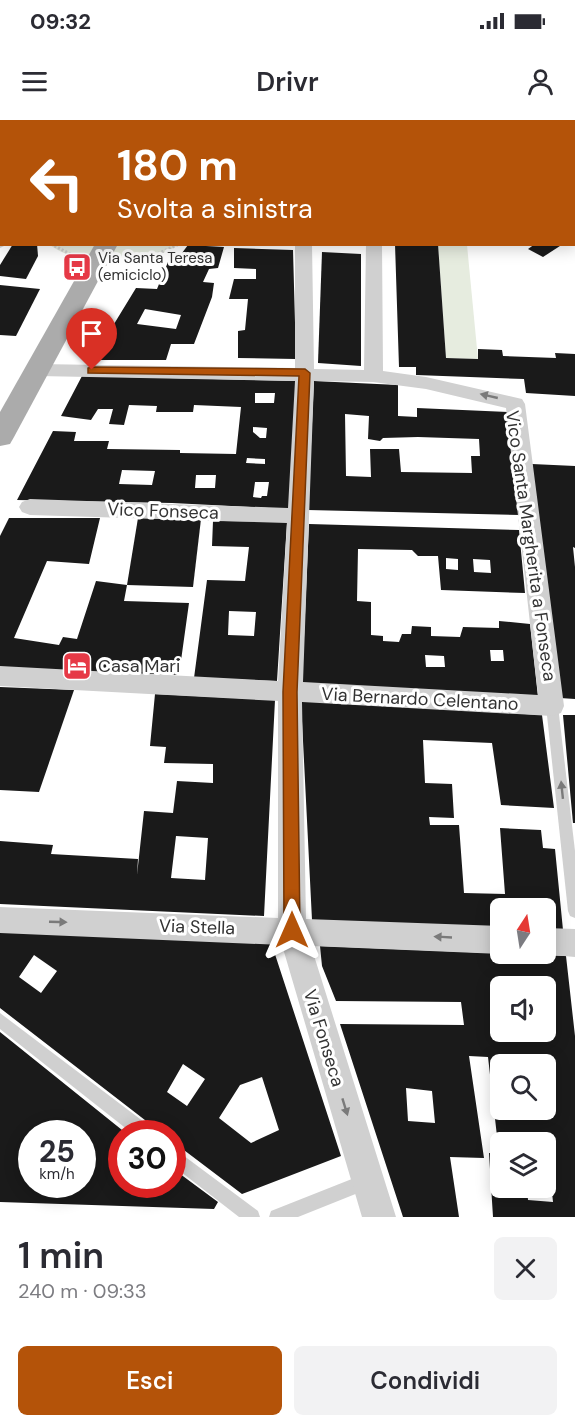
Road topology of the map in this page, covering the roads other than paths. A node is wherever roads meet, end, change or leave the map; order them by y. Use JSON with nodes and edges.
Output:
{"nodes":[{"id":1,"x":106,"y":246,"type":"edge"},
{"id":2,"x":303,"y":246,"type":"edge"},
{"id":3,"x":374,"y":246,"type":"edge"},
{"id":4,"x":38,"y":370,"type":"junction"},
{"id":5,"x":305,"y":373,"type":"junction"},
{"id":6,"x":373,"y":376,"type":"junction"},
{"id":7,"x":0,"y":437,"type":"edge"},
{"id":8,"x":30,"y":507,"type":"dead end"},
{"id":9,"x":297,"y":516,"type":"junction"},
{"id":10,"x":0,"y":676,"type":"edge"},
{"id":11,"x":290,"y":692,"type":"junction"},
{"id":12,"x":552,"y":706,"type":"junction"},
{"id":13,"x":575,"y":911,"type":"edge"},
{"id":14,"x":0,"y":920,"type":"edge"},
{"id":15,"x":292,"y":930,"type":"junction"},
{"id":16,"x":490,"y":939,"type":"edge"},
{"id":17,"x":556,"y":942,"type":"edge"},
{"id":18,"x":575,"y":943,"type":"edge"},
{"id":19,"x":0,"y":1020,"type":"edge"},
{"id":20,"x":128,"y":1120,"type":"edge"},
{"id":21,"x":186,"y":1166,"type":"edge"},
{"id":22,"x":367,"y":1181,"type":"junction"},
{"id":23,"x":252,"y":1217,"type":"edge"},
{"id":24,"x":277,"y":1217,"type":"edge"},
{"id":25,"x":379,"y":1217,"type":"edge"}],
"edges":[{"from":1,"to":4,"type":"main road"},
{"from":2,"to":5,"type":"street","name":"Via Fonseca"},
{"from":3,"to":6,"type":"street"},
{"from":4,"to":5,"type":"street","name":"Vico Santa Margherita a Fonseca"},
{"from":4,"to":7,"type":"main road"},
{"from":5,"to":6,"type":"street","name":"Vico Santa Margherita a Fonseca"},
{"from":5,"to":9,"type":"street","name":"Via Fonseca"},
{"from":12,"to":6,"type":"street","name":"Vico Santa Margherita a Fonseca","one_way":true},
{"from":8,"to":9,"type":"street","name":"Vico Fonseca"},
{"from":9,"to":11,"type":"street","name":"Via Fonseca"},
{"from":10,"to":11,"type":"street","name":"Via Bernardo Celentano"},
{"from":11,"to":12,"type":"street","name":"Via Bernardo Celentano"},
{"from":11,"to":15,"type":"street","name":"Via Fonseca"},
{"from":13,"to":12,"type":"lane","name":"Vico Santa Margherita a Fonseca","one_way":true},
{"from":14,"to":15,"type":"street","name":"Via Stella","one_way":true},
{"from":16,"to":15,"type":"street","name":"Via Stella","one_way":true},
{"from":15,"to":22,"type":"street","name":"Via Fonseca","one_way":true},
{"from":17,"to":18,"type":"street"},
{"from":19,"to":20,"type":"lane"},
{"from":21,"to":23,"type":"lane"},
{"from":22,"to":24,"type":"lane"},
{"from":22,"to":25,"type":"street","name":"Via Fonseca"}]}
